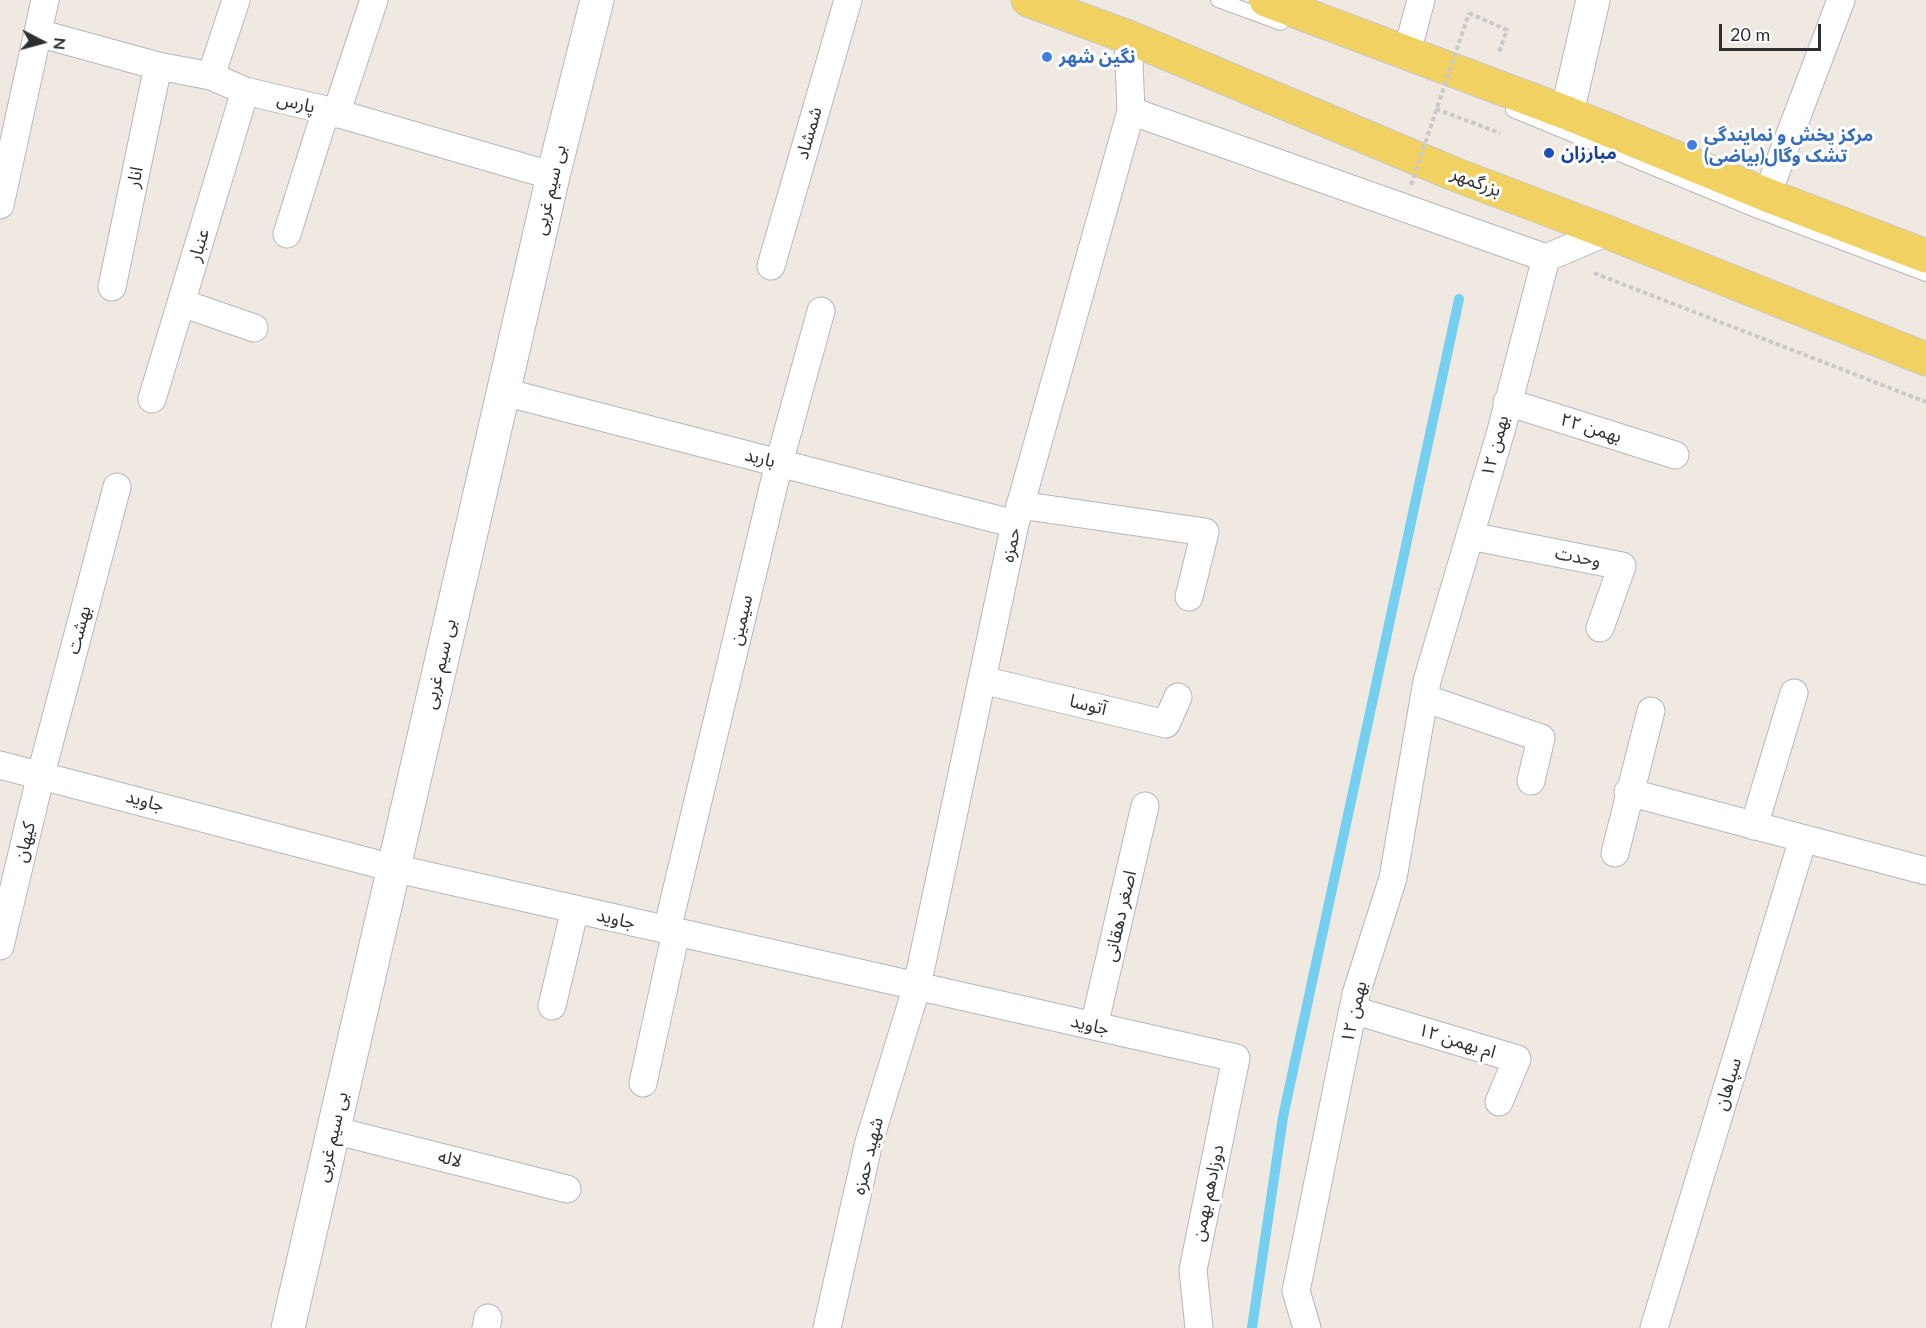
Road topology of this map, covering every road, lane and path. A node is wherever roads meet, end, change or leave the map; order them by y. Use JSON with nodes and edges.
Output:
{"nodes":[{"id":1,"x":45,"y":0,"type":"edge"},
{"id":2,"x":236,"y":0,"type":"edge"},
{"id":3,"x":374,"y":0,"type":"edge"},
{"id":4,"x":597,"y":0,"type":"edge"},
{"id":5,"x":848,"y":0,"type":"edge"},
{"id":6,"x":1028,"y":0,"type":"edge"},
{"id":7,"x":1218,"y":0,"type":"edge"},
{"id":8,"x":1266,"y":0,"type":"edge"},
{"id":9,"x":1421,"y":0,"type":"edge"},
{"id":10,"x":1593,"y":0,"type":"edge"},
{"id":11,"x":1841,"y":0,"type":"edge"},
{"id":12,"x":1294,"y":28,"type":"dead end"},
{"id":13,"x":1507,"y":30,"type":"dead end"},
{"id":14,"x":38,"y":33,"type":"junction"},
{"id":15,"x":1128,"y":37,"type":"junction"},
{"id":16,"x":1407,"y":52,"type":"junction"},
{"id":17,"x":158,"y":66,"type":"junction"},
{"id":18,"x":211,"y":76,"type":"junction"},
{"id":19,"x":245,"y":91,"type":"junction"},
{"id":20,"x":1503,"y":106,"type":"dead end"},
{"id":21,"x":1436,"y":109,"type":"junction"},
{"id":22,"x":1131,"y":111,"type":"junction"},
{"id":23,"x":331,"y":112,"type":"junction"},
{"id":24,"x":1567,"y":113,"type":"junction"},
{"id":25,"x":1474,"y":122,"type":"dead end"},
{"id":26,"x":553,"y":176,"type":"junction"},
{"id":27,"x":1411,"y":185,"type":"dead end"},
{"id":28,"x":1767,"y":195,"type":"junction"},
{"id":29,"x":0,"y":205,"type":"edge"},
{"id":30,"x":1607,"y":232,"type":"junction"},
{"id":31,"x":287,"y":234,"type":"dead end"},
{"id":32,"x":1926,"y":256,"type":"edge"},
{"id":33,"x":1548,"y":257,"type":"junction"},
{"id":34,"x":771,"y":266,"type":"dead end"},
{"id":35,"x":1926,"y":274,"type":"edge"},
{"id":36,"x":112,"y":287,"type":"dead end"},
{"id":37,"x":182,"y":303,"type":"junction"},
{"id":38,"x":821,"y":311,"type":"dead end"},
{"id":39,"x":254,"y":328,"type":"dead end"},
{"id":40,"x":1926,"y":359,"type":"edge"},
{"id":41,"x":504,"y":392,"type":"junction"},
{"id":42,"x":152,"y":399,"type":"dead end"},
{"id":43,"x":1507,"y":402,"type":"junction"},
{"id":44,"x":1926,"y":402,"type":"edge"},
{"id":45,"x":1675,"y":455,"type":"dead end"},
{"id":46,"x":779,"y":463,"type":"junction"},
{"id":47,"x":117,"y":487,"type":"dead end"},
{"id":48,"x":1018,"y":514,"type":"junction"},
{"id":49,"x":1470,"y":536,"type":"junction"},
{"id":50,"x":1189,"y":597,"type":"dead end"},
{"id":51,"x":1600,"y":628,"type":"dead end"},
{"id":52,"x":982,"y":680,"type":"junction"},
{"id":53,"x":1794,"y":693,"type":"dead end"},
{"id":54,"x":1178,"y":697,"type":"dead end"},
{"id":55,"x":1424,"y":698,"type":"junction"},
{"id":56,"x":1651,"y":711,"type":"dead end"},
{"id":57,"x":0,"y":765,"type":"edge"},
{"id":58,"x":41,"y":774,"type":"junction"},
{"id":59,"x":1531,"y":781,"type":"dead end"},
{"id":60,"x":1628,"y":792,"type":"junction"},
{"id":61,"x":1145,"y":806,"type":"dead end"},
{"id":62,"x":1755,"y":826,"type":"junction"},
{"id":63,"x":1803,"y":839,"type":"junction"},
{"id":64,"x":1615,"y":853,"type":"dead end"},
{"id":65,"x":393,"y":868,"type":"junction"},
{"id":66,"x":1926,"y":871,"type":"edge"},
{"id":67,"x":575,"y":909,"type":"junction"},
{"id":68,"x":671,"y":931,"type":"junction"},
{"id":69,"x":0,"y":946,"type":"edge"},
{"id":70,"x":917,"y":986,"type":"junction"},
{"id":71,"x":552,"y":1006,"type":"dead end"},
{"id":72,"x":1353,"y":1010,"type":"junction"},
{"id":73,"x":1094,"y":1026,"type":"junction"},
{"id":74,"x":1236,"y":1058,"type":"joint"},
{"id":75,"x":643,"y":1083,"type":"dead end"},
{"id":76,"x":1499,"y":1102,"type":"dead end"},
{"id":77,"x":333,"y":1130,"type":"junction"},
{"id":78,"x":567,"y":1189,"type":"dead end"},
{"id":79,"x":288,"y":1328,"type":"edge"},
{"id":80,"x":827,"y":1328,"type":"edge"},
{"id":81,"x":1198,"y":1328,"type":"edge"},
{"id":82,"x":1307,"y":1328,"type":"edge"},
{"id":83,"x":1654,"y":1328,"type":"edge"}],
"edges":[{"from":1,"to":14,"type":"street"},
{"from":2,"to":18,"type":"street"},
{"from":3,"to":23,"type":"street"},
{"from":4,"to":26,"type":"street","name":"بی سیم غربی"},
{"from":5,"to":34,"type":"street","name":"شمشاد"},
{"from":6,"to":15,"type":"main road","name":"بزرگمهر"},
{"from":7,"to":12,"type":"lane"},
{"from":8,"to":16,"type":"main road"},
{"from":9,"to":16,"type":"street"},
{"from":10,"to":24,"type":"street"},
{"from":11,"to":28,"type":"street"},
{"from":13,"to":21,"type":"path","bridge":true},
{"from":14,"to":17,"type":"street","name":"پارس"},
{"from":14,"to":29,"type":"street"},
{"from":15,"to":22,"type":"street","name":"حمزه"},
{"from":15,"to":30,"type":"main road","name":"بزرگمهر"},
{"from":16,"to":24,"type":"main road"},
{"from":17,"to":18,"type":"street","name":"پارس"},
{"from":17,"to":36,"type":"street","name":"انار"},
{"from":18,"to":19,"type":"street","name":"پارس"},
{"from":19,"to":23,"type":"street","name":"پارس"},
{"from":19,"to":37,"type":"street","name":"عنبار"},
{"from":20,"to":35,"type":"lane"},
{"from":21,"to":25,"type":"path"},
{"from":21,"to":27,"type":"path","bridge":true},
{"from":22,"to":33,"type":"street"},
{"from":22,"to":48,"type":"street","name":"حمزه"},
{"from":23,"to":26,"type":"street","name":"پارس"},
{"from":23,"to":31,"type":"street"},
{"from":24,"to":28,"type":"main road"},
{"from":26,"to":41,"type":"street","name":"بی سیم غربی"},
{"from":28,"to":32,"type":"main road"},
{"from":30,"to":33,"type":"street"},
{"from":30,"to":40,"type":"main road","name":"بزرگمهر"},
{"from":33,"to":43,"type":"street","name":"۱۲ بهمن"},
{"from":33,"to":44,"type":"path"},
{"from":37,"to":39,"type":"street"},
{"from":37,"to":42,"type":"street","name":"عنبار"},
{"from":38,"to":46,"type":"street","name":"سیمین"},
{"from":41,"to":46,"type":"street","name":"باربد"},
{"from":41,"to":65,"type":"street","name":"بی سیم غربی"},
{"from":43,"to":45,"type":"street","name":"۲۲ بهمن"},
{"from":43,"to":49,"type":"street","name":"۱۲ بهمن"},
{"from":46,"to":48,"type":"street","name":"باربد"},
{"from":46,"to":68,"type":"street","name":"سیمین"},
{"from":47,"to":58,"type":"street","name":"بهشت"},
{"from":48,"to":50,"type":"street"},
{"from":48,"to":52,"type":"street","name":"حمزه"},
{"from":49,"to":51,"type":"street","name":"وحدت"},
{"from":49,"to":55,"type":"street","name":"۱۲ بهمن"},
{"from":52,"to":54,"type":"street","name":"آتوسا"},
{"from":52,"to":70,"type":"street","name":"حمزه"},
{"from":53,"to":62,"type":"street"},
{"from":55,"to":59,"type":"street"},
{"from":55,"to":72,"type":"street","name":"۱۲ بهمن"},
{"from":56,"to":60,"type":"street"},
{"from":57,"to":58,"type":"street","name":"جاوید"},
{"from":58,"to":65,"type":"street","name":"جاوید"},
{"from":58,"to":69,"type":"street","name":"کیهان"},
{"from":60,"to":62,"type":"street"},
{"from":60,"to":64,"type":"street"},
{"from":61,"to":73,"type":"street","name":"اصغر دهقانی"},
{"from":62,"to":63,"type":"street"},
{"from":63,"to":66,"type":"street"},
{"from":63,"to":83,"type":"street","name":"سپاهان"},
{"from":65,"to":67,"type":"street","name":"جاوید"},
{"from":65,"to":77,"type":"street","name":"بی سیم غربی"},
{"from":67,"to":68,"type":"street","name":"جاوید"},
{"from":67,"to":71,"type":"street"},
{"from":68,"to":70,"type":"street","name":"جاوید"},
{"from":68,"to":75,"type":"street","name":"سیمین"},
{"from":70,"to":73,"type":"street","name":"جاوید"},
{"from":70,"to":80,"type":"street","name":"شهید حمزه"},
{"from":72,"to":76,"type":"street","name":"۱۲ ام بهمن"},
{"from":72,"to":82,"type":"street","name":"۱۲ بهمن"},
{"from":73,"to":74,"type":"street","name":"جاوید"},
{"from":74,"to":81,"type":"street","name":"دوزادهم بهمن"},
{"from":77,"to":78,"type":"street","name":"لاله"},
{"from":77,"to":79,"type":"street","name":"بی سیم غربی"}]}
